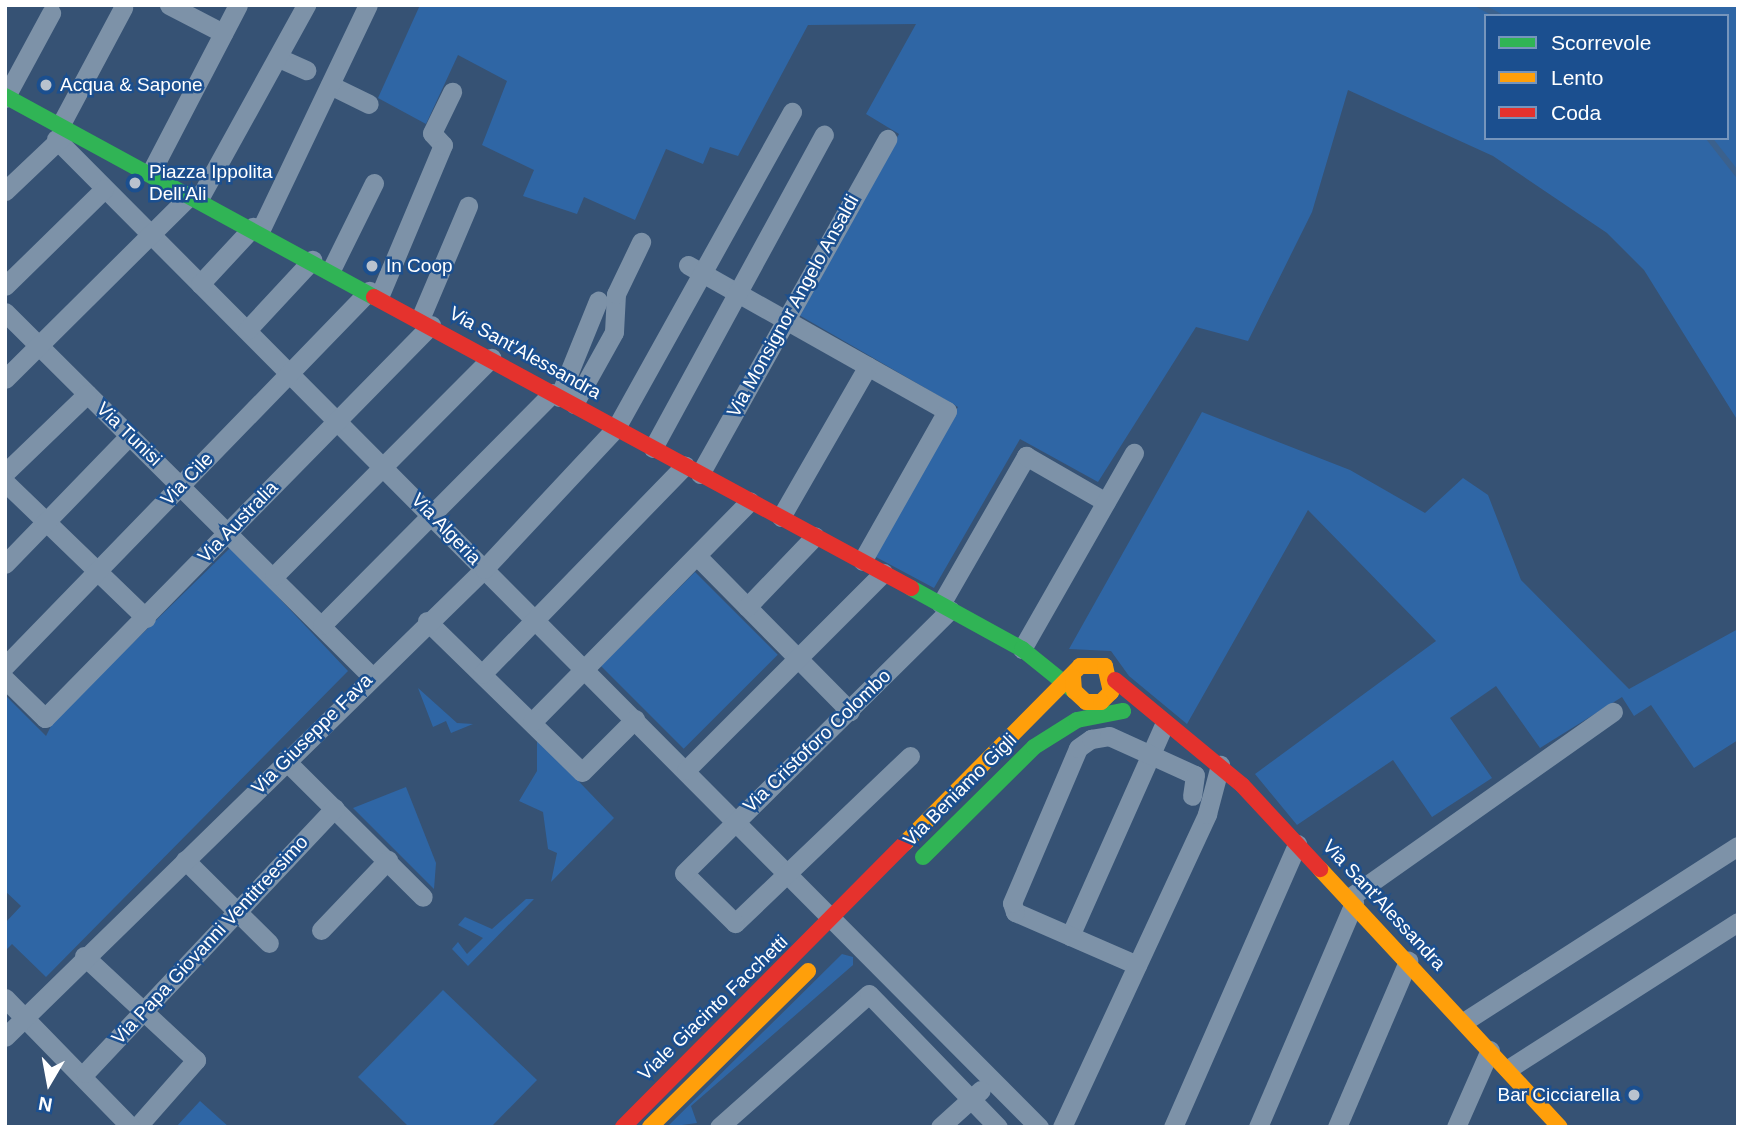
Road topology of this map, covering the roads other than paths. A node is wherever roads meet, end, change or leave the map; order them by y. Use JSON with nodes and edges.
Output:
{"nodes":[{"id":1,"x":169,"y":5,"type":"edge"},
{"id":2,"x":238,"y":5,"type":"edge"},
{"id":3,"x":306,"y":5,"type":"edge"},
{"id":4,"x":368,"y":5,"type":"edge"},
{"id":5,"x":123,"y":8,"type":"dead end"},
{"id":6,"x":51,"y":13,"type":"dead end"},
{"id":7,"x":223,"y":33,"type":"junction"},
{"id":8,"x":279,"y":58,"type":"junction"},
{"id":9,"x":306,"y":70,"type":"dead end"},
{"id":10,"x":330,"y":85,"type":"junction"},
{"id":11,"x":452,"y":92,"type":"dead end"},
{"id":12,"x":6,"y":97,"type":"edge"},
{"id":13,"x":369,"y":104,"type":"dead end"},
{"id":14,"x":792,"y":112,"type":"dead end"},
{"id":15,"x":63,"y":131,"type":"junction"},
{"id":16,"x":824,"y":135,"type":"dead end"},
{"id":17,"x":887,"y":139,"type":"dead end"},
{"id":18,"x":150,"y":172,"type":"junction"},
{"id":19,"x":374,"y":183,"type":"dead end"},
{"id":20,"x":104,"y":189,"type":"junction"},
{"id":21,"x":5,"y":191,"type":"edge"},
{"id":22,"x":195,"y":196,"type":"junction"},
{"id":23,"x":468,"y":206,"type":"dead end"},
{"id":24,"x":256,"y":229,"type":"junction"},
{"id":25,"x":152,"y":233,"type":"junction"},
{"id":26,"x":641,"y":242,"type":"dead end"},
{"id":27,"x":312,"y":260,"type":"junction"},
{"id":28,"x":331,"y":270,"type":"junction"},
{"id":29,"x":696,"y":270,"type":"junction"},
{"id":30,"x":200,"y":284,"type":"junction"},
{"id":31,"x":5,"y":286,"type":"edge"},
{"id":32,"x":737,"y":292,"type":"junction"},
{"id":33,"x":374,"y":294,"type":"junction"},
{"id":34,"x":598,"y":301,"type":"dead end"},
{"id":35,"x":5,"y":312,"type":"edge"},
{"id":36,"x":785,"y":319,"type":"junction"},
{"id":37,"x":426,"y":322,"type":"junction"},
{"id":38,"x":247,"y":330,"type":"junction"},
{"id":39,"x":39,"y":346,"type":"junction"},
{"id":40,"x":491,"y":358,"type":"junction"},
{"id":41,"x":868,"y":366,"type":"junction"},
{"id":42,"x":291,"y":371,"type":"junction"},
{"id":43,"x":5,"y":379,"type":"edge"},
{"id":44,"x":87,"y":394,"type":"junction"},
{"id":45,"x":561,"y":398,"type":"junction"},
{"id":46,"x":339,"y":420,"type":"junction"},
{"id":47,"x":616,"y":428,"type":"junction"},
{"id":48,"x":129,"y":436,"type":"junction"},
{"id":49,"x":653,"y":448,"type":"junction"},
{"id":50,"x":1134,"y":453,"type":"dead end"},
{"id":51,"x":384,"y":465,"type":"junction"},
{"id":52,"x":692,"y":469,"type":"junction"},
{"id":53,"x":5,"y":473,"type":"edge"},
{"id":54,"x":5,"y":482,"type":"edge"},
{"id":55,"x":182,"y":484,"type":"junction"},
{"id":56,"x":750,"y":501,"type":"junction"},
{"id":57,"x":1106,"y":502,"type":"junction"},
{"id":58,"x":431,"y":514,"type":"junction"},
{"id":59,"x":781,"y":517,"type":"junction"},
{"id":60,"x":48,"y":520,"type":"junction"},
{"id":61,"x":229,"y":530,"type":"junction"},
{"id":62,"x":815,"y":536,"type":"junction"},
{"id":63,"x":697,"y":556,"type":"junction"},
{"id":64,"x":862,"y":561,"type":"junction"},
{"id":65,"x":5,"y":564,"type":"edge"},
{"id":66,"x":484,"y":569,"type":"junction"},
{"id":67,"x":98,"y":571,"type":"junction"},
{"id":68,"x":883,"y":573,"type":"junction"},
{"id":69,"x":274,"y":576,"type":"junction"},
{"id":70,"x":747,"y":607,"type":"junction"},
{"id":71,"x":946,"y":607,"type":"junction"},
{"id":72,"x":535,"y":617,"type":"junction"},
{"id":73,"x":145,"y":618,"type":"junction"},
{"id":74,"x":427,"y":621,"type":"junction"},
{"id":75,"x":322,"y":625,"type":"junction"},
{"id":76,"x":1022,"y":649,"type":"junction"},
{"id":77,"x":797,"y":659,"type":"junction"},
{"id":78,"x":1086,"y":663,"type":"junction"},
{"id":79,"x":586,"y":665,"type":"junction"},
{"id":80,"x":5,"y":666,"type":"edge"},
{"id":81,"x":1045,"y":666,"type":"junction"},
{"id":82,"x":482,"y":674,"type":"junction"},
{"id":83,"x":371,"y":676,"type":"junction"},
{"id":84,"x":1112,"y":677,"type":"junction"},
{"id":85,"x":5,"y":679,"type":"edge"},
{"id":86,"x":1077,"y":691,"type":"junction"},
{"id":87,"x":1050,"y":703,"type":"junction"},
{"id":88,"x":850,"y":711,"type":"junction"},
{"id":89,"x":1124,"y":711,"type":"junction"},
{"id":90,"x":1613,"y":712,"type":"dead end"},
{"id":91,"x":635,"y":719,"type":"junction"},
{"id":92,"x":532,"y":722,"type":"junction"},
{"id":93,"x":1164,"y":724,"type":"junction"},
{"id":94,"x":1034,"y":747,"type":"junction"},
{"id":95,"x":1151,"y":755,"type":"junction"},
{"id":96,"x":910,"y":756,"type":"dead end"},
{"id":97,"x":285,"y":760,"type":"junction"},
{"id":98,"x":1220,"y":765,"type":"junction"},
{"id":99,"x":686,"y":770,"type":"junction"},
{"id":100,"x":1242,"y":785,"type":"junction"},
{"id":101,"x":1192,"y":796,"type":"dead end"},
{"id":102,"x":335,"y":808,"type":"junction"},
{"id":103,"x":1207,"y":814,"type":"junction"},
{"id":104,"x":737,"y":818,"type":"junction"},
{"id":105,"x":1297,"y":844,"type":"junction"},
{"id":106,"x":1738,"y":846,"type":"edge"},
{"id":107,"x":185,"y":860,"type":"junction"},
{"id":108,"x":388,"y":860,"type":"junction"},
{"id":109,"x":786,"y":873,"type":"junction"},
{"id":110,"x":905,"y":875,"type":"dead end"},
{"id":111,"x":424,"y":897,"type":"dead end"},
{"id":112,"x":1351,"y":900,"type":"junction"},
{"id":113,"x":237,"y":911,"type":"junction"},
{"id":114,"x":1738,"y":922,"type":"edge"},
{"id":115,"x":321,"y":930,"type":"dead end"},
{"id":116,"x":843,"y":930,"type":"junction"},
{"id":117,"x":1070,"y":936,"type":"junction"},
{"id":118,"x":270,"y":943,"type":"dead end"},
{"id":119,"x":84,"y":956,"type":"junction"},
{"id":120,"x":1408,"y":961,"type":"junction"},
{"id":121,"x":817,"y":962,"type":"dead end"},
{"id":122,"x":1136,"y":965,"type":"junction"},
{"id":123,"x":5,"y":998,"type":"edge"},
{"id":124,"x":141,"y":1011,"type":"junction"},
{"id":125,"x":24,"y":1018,"type":"junction"},
{"id":126,"x":1465,"y":1021,"type":"junction"},
{"id":127,"x":5,"y":1037,"type":"edge"},
{"id":128,"x":1490,"y":1050,"type":"junction"},
{"id":129,"x":1508,"y":1069,"type":"junction"},
{"id":130,"x":85,"y":1073,"type":"junction"},
{"id":131,"x":992,"y":1080,"type":"junction"},
{"id":132,"x":972,"y":1100,"type":"junction"},
{"id":133,"x":131,"y":1127,"type":"edge"},
{"id":134,"x":137,"y":1127,"type":"edge"},
{"id":135,"x":622,"y":1127,"type":"edge"},
{"id":136,"x":650,"y":1127,"type":"edge"},
{"id":137,"x":719,"y":1127,"type":"edge"},
{"id":138,"x":940,"y":1127,"type":"edge"},
{"id":139,"x":998,"y":1127,"type":"edge"},
{"id":140,"x":1039,"y":1127,"type":"edge"},
{"id":141,"x":1062,"y":1127,"type":"edge"},
{"id":142,"x":1173,"y":1127,"type":"edge"},
{"id":143,"x":1258,"y":1127,"type":"edge"},
{"id":144,"x":1337,"y":1127,"type":"edge"},
{"id":145,"x":1456,"y":1127,"type":"edge"},
{"id":146,"x":1560,"y":1127,"type":"edge"}],
"edges":[{"from":1,"to":7,"type":"street"},
{"from":2,"to":7,"type":"street"},
{"from":3,"to":8,"type":"street"},
{"from":4,"to":10,"type":"street"},
{"from":5,"to":15,"type":"street"},
{"from":6,"to":12,"type":"street"},
{"from":7,"to":18,"type":"street"},
{"from":8,"to":9,"type":"street"},
{"from":8,"to":22,"type":"street"},
{"from":10,"to":13,"type":"street"},
{"from":10,"to":24,"type":"street"},
{"from":11,"to":33,"type":"street"},
{"from":12,"to":15,"type":"street","name":"Via Sant'Alessandra"},
{"from":14,"to":29,"type":"street","name":"Via Giuseppe Fava"},
{"from":15,"to":18,"type":"street","name":"Via Sant'Alessandra"},
{"from":15,"to":20,"type":"street","name":"Via Algeria"},
{"from":15,"to":21,"type":"street"},
{"from":16,"to":32,"type":"street"},
{"from":17,"to":36,"type":"street","name":"Via Monsignor Angelo Ansaldi"},
{"from":18,"to":22,"type":"street","name":"Via Sant'Alessandra"},
{"from":19,"to":28,"type":"street"},
{"from":20,"to":25,"type":"street","name":"Via Algeria"},
{"from":20,"to":31,"type":"street"},
{"from":22,"to":24,"type":"street","name":"Via Sant'Alessandra"},
{"from":22,"to":25,"type":"street"},
{"from":23,"to":37,"type":"street"},
{"from":24,"to":27,"type":"street","name":"Via Sant'Alessandra"},
{"from":24,"to":30,"type":"street"},
{"from":25,"to":30,"type":"street","name":"Via Algeria"},
{"from":25,"to":39,"type":"street"},
{"from":26,"to":45,"type":"street"},
{"from":27,"to":28,"type":"street","name":"Via Sant'Alessandra"},
{"from":27,"to":38,"type":"street"},
{"from":28,"to":33,"type":"street","name":"Via Sant'Alessandra"},
{"from":29,"to":32,"type":"street"},
{"from":29,"to":47,"type":"street","name":"Via Giuseppe Fava"},
{"from":30,"to":38,"type":"street","name":"Via Algeria"},
{"from":32,"to":36,"type":"street"},
{"from":32,"to":49,"type":"street"},
{"from":33,"to":37,"type":"street","name":"Via Sant'Alessandra"},
{"from":33,"to":42,"type":"street","name":"Via Cile"},
{"from":34,"to":45,"type":"street"},
{"from":35,"to":39,"type":"street","name":"Via Tunisi"},
{"from":36,"to":41,"type":"street"},
{"from":36,"to":52,"type":"street","name":"Via Monsignor Angelo Ansaldi"},
{"from":37,"to":40,"type":"street","name":"Via Sant'Alessandra"},
{"from":37,"to":46,"type":"street","name":"Via Australia"},
{"from":38,"to":42,"type":"street","name":"Via Algeria"},
{"from":39,"to":43,"type":"street"},
{"from":39,"to":44,"type":"street","name":"Via Tunisi"},
{"from":40,"to":45,"type":"street","name":"Via Sant'Alessandra"},
{"from":40,"to":51,"type":"street"},
{"from":41,"to":59,"type":"street"},
{"from":41,"to":64,"type":"street"},
{"from":42,"to":46,"type":"street","name":"Via Algeria"},
{"from":42,"to":55,"type":"street","name":"Via Cile"},
{"from":44,"to":48,"type":"street","name":"Via Tunisi"},
{"from":44,"to":53,"type":"street"},
{"from":45,"to":47,"type":"street","name":"Via Sant'Alessandra"},
{"from":45,"to":58,"type":"street"},
{"from":46,"to":51,"type":"street","name":"Via Algeria"},
{"from":46,"to":61,"type":"street","name":"Via Australia"},
{"from":47,"to":49,"type":"street","name":"Via Sant'Alessandra"},
{"from":47,"to":66,"type":"street","name":"Via Giuseppe Fava"},
{"from":48,"to":55,"type":"street","name":"Via Tunisi"},
{"from":48,"to":60,"type":"street"},
{"from":49,"to":52,"type":"street","name":"Via Sant'Alessandra"},
{"from":50,"to":57,"type":"street"},
{"from":51,"to":58,"type":"street","name":"Via Algeria"},
{"from":51,"to":69,"type":"street"},
{"from":52,"to":56,"type":"street","name":"Via Sant'Alessandra"},
{"from":52,"to":72,"type":"street"},
{"from":54,"to":60,"type":"street"},
{"from":55,"to":61,"type":"street","name":"Via Tunisi"},
{"from":55,"to":67,"type":"street","name":"Via Cile"},
{"from":56,"to":59,"type":"street","name":"Via Sant'Alessandra"},
{"from":56,"to":63,"type":"street"},
{"from":57,"to":71,"type":"street","name":"Via Cristoforo Colombo"},
{"from":57,"to":76,"type":"street"},
{"from":58,"to":66,"type":"street","name":"Via Algeria"},
{"from":58,"to":75,"type":"street"},
{"from":59,"to":62,"type":"street","name":"Via Sant'Alessandra"},
{"from":60,"to":65,"type":"street"},
{"from":60,"to":67,"type":"street"},
{"from":61,"to":69,"type":"street","name":"Via Tunisi"},
{"from":61,"to":73,"type":"street","name":"Via Australia"},
{"from":62,"to":64,"type":"street","name":"Via Sant'Alessandra"},
{"from":62,"to":70,"type":"street"},
{"from":63,"to":70,"type":"street"},
{"from":63,"to":79,"type":"street"},
{"from":64,"to":68,"type":"street","name":"Via Sant'Alessandra"},
{"from":66,"to":72,"type":"street","name":"Via Algeria"},
{"from":66,"to":74,"type":"street","name":"Via Giuseppe Fava"},
{"from":67,"to":73,"type":"street"},
{"from":67,"to":80,"type":"street","name":"Via Cile"},
{"from":68,"to":71,"type":"street","name":"Via Sant'Alessandra"},
{"from":68,"to":77,"type":"street"},
{"from":69,"to":75,"type":"street","name":"Via Tunisi"},
{"from":70,"to":77,"type":"street"},
{"from":71,"to":76,"type":"street","name":"Via Sant'Alessandra"},
{"from":71,"to":88,"type":"street","name":"Via Cristoforo Colombo"},
{"from":72,"to":79,"type":"street","name":"Via Algeria"},
{"from":72,"to":82,"type":"street"},
{"from":73,"to":85,"type":"street","name":"Via Australia"},
{"from":74,"to":82,"type":"street"},
{"from":74,"to":83,"type":"street","name":"Via Giuseppe Fava"},
{"from":75,"to":83,"type":"street","name":"Via Tunisi"},
{"from":76,"to":78,"type":"street"},
{"from":76,"to":81,"type":"street"},
{"from":77,"to":88,"type":"street"},
{"from":77,"to":99,"type":"street"},
{"from":78,"to":84,"type":"street"},
{"from":78,"to":86,"type":"street"},
{"from":79,"to":91,"type":"street","name":"Via Algeria"},
{"from":79,"to":92,"type":"street"},
{"from":81,"to":86,"type":"street"},
{"from":81,"to":87,"type":"street"},
{"from":82,"to":92,"type":"street"},
{"from":83,"to":97,"type":"street","name":"Via Giuseppe Fava"},
{"from":84,"to":86,"type":"street"},
{"from":84,"to":93,"type":"street"},
{"from":86,"to":87,"type":"street","name":"Via Beniamo Gigli"},
{"from":86,"to":89,"type":"street"},
{"from":86,"to":94,"type":"street"},
{"from":87,"to":116,"type":"street","name":"Via Beniamo Gigli"},
{"from":88,"to":104,"type":"street","name":"Via Cristoforo Colombo"},
{"from":89,"to":93,"type":"street"},
{"from":89,"to":94,"type":"street","name":"Via Beniamo Gigli"},
{"from":90,"to":112,"type":"street"},
{"from":91,"to":92,"type":"street"},
{"from":91,"to":99,"type":"street","name":"Via Algeria"},
{"from":93,"to":95,"type":"street"},
{"from":93,"to":98,"type":"street","name":"Via Sant'Alessandra"},
{"from":94,"to":110,"type":"street","name":"Via Beniamo Gigli"},
{"from":95,"to":101,"type":"street"},
{"from":95,"to":117,"type":"street"},
{"from":95,"to":117,"type":"street"},
{"from":96,"to":109,"type":"street"},
{"from":97,"to":102,"type":"street"},
{"from":97,"to":107,"type":"street","name":"Via Giuseppe Fava"},
{"from":98,"to":100,"type":"street","name":"Via Sant'Alessandra"},
{"from":98,"to":103,"type":"street"},
{"from":99,"to":104,"type":"street","name":"Via Algeria"},
{"from":100,"to":103,"type":"street"},
{"from":100,"to":105,"type":"street","name":"Via Sant'Alessandra"},
{"from":102,"to":108,"type":"street"},
{"from":102,"to":113,"type":"street","name":"Via Papa Giovanni Ventitreesimo"},
{"from":103,"to":122,"type":"street"},
{"from":104,"to":109,"type":"street","name":"Via Algeria"},
{"from":104,"to":109,"type":"street","name":"Via Cristoforo Colombo"},
{"from":105,"to":112,"type":"street","name":"Via Sant'Alessandra"},
{"from":105,"to":142,"type":"street"},
{"from":106,"to":126,"type":"street"},
{"from":107,"to":113,"type":"street"},
{"from":107,"to":119,"type":"street","name":"Via Giuseppe Fava"},
{"from":108,"to":111,"type":"street"},
{"from":108,"to":115,"type":"street"},
{"from":109,"to":116,"type":"street","name":"Via Algeria"},
{"from":112,"to":120,"type":"street","name":"Via Sant'Alessandra"},
{"from":112,"to":143,"type":"street"},
{"from":113,"to":118,"type":"street"},
{"from":113,"to":124,"type":"street","name":"Via Papa Giovanni Ventitreesimo"},
{"from":114,"to":129,"type":"street"},
{"from":116,"to":131,"type":"street","name":"Via Algeria"},
{"from":116,"to":135,"type":"street","name":"Viale Giacinto Facchetti"},
{"from":117,"to":122,"type":"street"},
{"from":119,"to":124,"type":"street"},
{"from":119,"to":125,"type":"street","name":"Via Giuseppe Fava"},
{"from":120,"to":126,"type":"street","name":"Via Sant'Alessandra"},
{"from":120,"to":144,"type":"street"},
{"from":121,"to":136,"type":"street","name":"Viale Giacinto Facchetti"},
{"from":122,"to":141,"type":"street"},
{"from":123,"to":125,"type":"street"},
{"from":124,"to":130,"type":"street","name":"Via Papa Giovanni Ventitreesimo"},
{"from":124,"to":134,"type":"street"},
{"from":125,"to":127,"type":"street","name":"Via Giuseppe Fava"},
{"from":125,"to":130,"type":"street"},
{"from":126,"to":128,"type":"street","name":"Via Sant'Alessandra"},
{"from":128,"to":129,"type":"street","name":"Via Sant'Alessandra"},
{"from":128,"to":145,"type":"street"},
{"from":129,"to":146,"type":"street","name":"Via Sant'Alessandra"},
{"from":130,"to":133,"type":"street"},
{"from":131,"to":132,"type":"street"},
{"from":131,"to":140,"type":"street","name":"Via Algeria"},
{"from":132,"to":137,"type":"street"},
{"from":132,"to":138,"type":"street"},
{"from":132,"to":139,"type":"street"}]}
